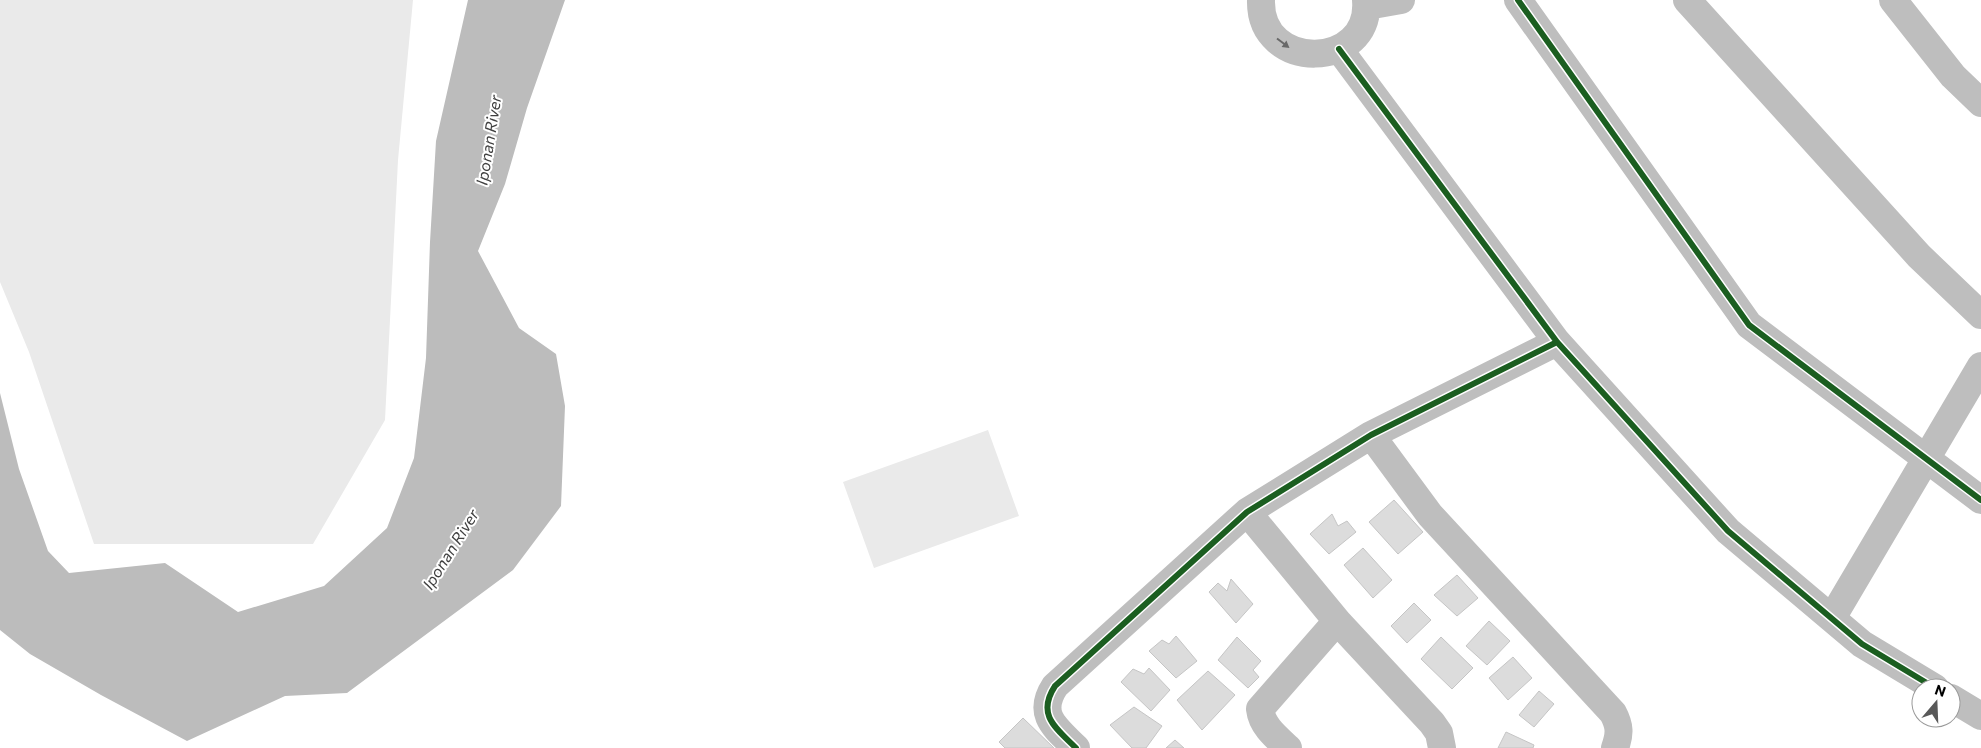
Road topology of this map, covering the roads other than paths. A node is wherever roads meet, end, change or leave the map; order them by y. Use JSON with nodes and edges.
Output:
{"nodes":[{"id":1,"x":1261,"y":0,"type":"edge"},
{"id":2,"x":1401,"y":0,"type":"edge"},
{"id":3,"x":1518,"y":0,"type":"edge"},
{"id":4,"x":1687,"y":0,"type":"edge"},
{"id":5,"x":1893,"y":0,"type":"edge"},
{"id":6,"x":1367,"y":3,"type":"edge"},
{"id":7,"x":1338,"y":49,"type":"junction"},
{"id":8,"x":1981,"y":103,"type":"edge"},
{"id":9,"x":1981,"y":315,"type":"edge"},
{"id":10,"x":1557,"y":342,"type":"junction"},
{"id":11,"x":1981,"y":366,"type":"edge"},
{"id":12,"x":1371,"y":435,"type":"junction"},
{"id":13,"x":1927,"y":459,"type":"junction"},
{"id":14,"x":1981,"y":500,"type":"edge"},
{"id":15,"x":1246,"y":512,"type":"junction"},
{"id":16,"x":1832,"y":618,"type":"junction"},
{"id":17,"x":1337,"y":621,"type":"junction"},
{"id":18,"x":1918,"y":678,"type":"edge"},
{"id":19,"x":1961,"y":704,"type":"edge"},
{"id":20,"x":1981,"y":716,"type":"edge"},
{"id":21,"x":1076,"y":748,"type":"edge"},
{"id":22,"x":1288,"y":748,"type":"edge"},
{"id":23,"x":1442,"y":748,"type":"edge"},
{"id":24,"x":1615,"y":748,"type":"edge"}],
"edges":[{"from":1,"to":7,"type":"street","one_way":true},
{"from":2,"to":6,"type":"street"},
{"from":3,"to":13,"type":"street"},
{"from":4,"to":9,"type":"street"},
{"from":5,"to":8,"type":"street"},
{"from":6,"to":7,"type":"street"},
{"from":7,"to":10,"type":"street"},
{"from":10,"to":12,"type":"street"},
{"from":10,"to":16,"type":"street"},
{"from":11,"to":13,"type":"street"},
{"from":12,"to":15,"type":"street"},
{"from":12,"to":24,"type":"street"},
{"from":13,"to":14,"type":"street"},
{"from":13,"to":16,"type":"street"},
{"from":15,"to":17,"type":"street"},
{"from":15,"to":21,"type":"street"},
{"from":16,"to":18,"type":"street"},
{"from":17,"to":22,"type":"street"},
{"from":17,"to":23,"type":"street"},
{"from":19,"to":20,"type":"street"}]}
